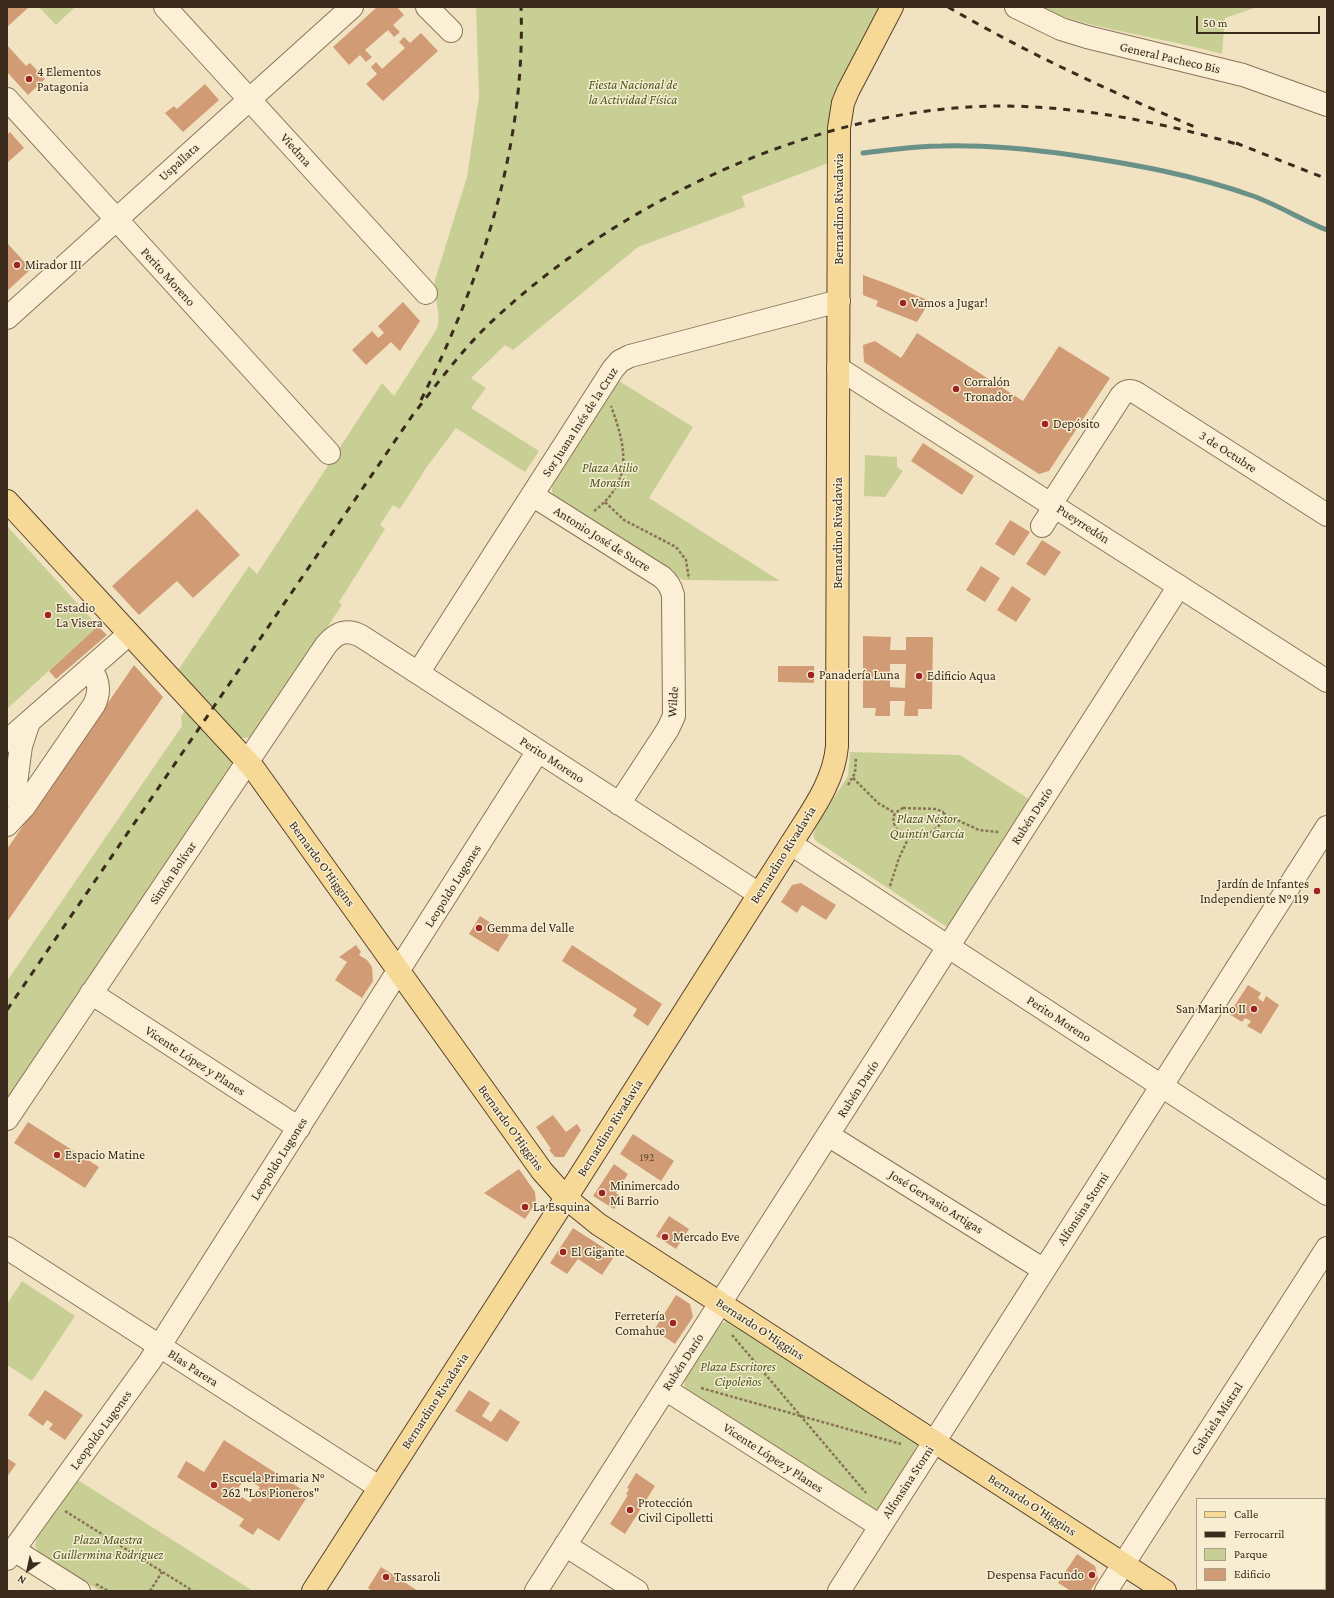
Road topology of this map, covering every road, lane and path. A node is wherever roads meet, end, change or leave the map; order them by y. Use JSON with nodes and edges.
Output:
{"nodes":[{"id":1,"x":165,"y":7,"type":"edge"},
{"id":2,"x":352,"y":7,"type":"edge"},
{"id":3,"x":427,"y":7,"type":"edge"},
{"id":4,"x":892,"y":7,"type":"edge"},
{"id":5,"x":1016,"y":7,"type":"edge"},
{"id":6,"x":451,"y":31,"type":"dead end"},
{"id":7,"x":7,"y":99,"type":"edge"},
{"id":8,"x":249,"y":99,"type":"junction"},
{"id":9,"x":1327,"y":105,"type":"edge"},
{"id":10,"x":116,"y":220,"type":"junction"},
{"id":11,"x":426,"y":293,"type":"dead end"},
{"id":12,"x":839,"y":301,"type":"junction"},
{"id":13,"x":7,"y":318,"type":"edge"},
{"id":14,"x":838,"y":368,"type":"junction"},
{"id":15,"x":605,"y":409,"type":"dead end"},
{"id":16,"x":329,"y":454,"type":"dead end"},
{"id":17,"x":532,"y":495,"type":"junction"},
{"id":18,"x":7,"y":501,"type":"edge"},
{"id":19,"x":604,"y":502,"type":"junction"},
{"id":20,"x":1053,"y":505,"type":"junction"},
{"id":21,"x":588,"y":515,"type":"dead end"},
{"id":22,"x":1327,"y":515,"type":"edge"},
{"id":23,"x":1042,"y":526,"type":"dead end"},
{"id":24,"x":676,"y":580,"type":"junction"},
{"id":25,"x":1179,"y":586,"type":"junction"},
{"id":26,"x":343,"y":632,"type":"joint"},
{"id":27,"x":129,"y":634,"type":"junction"},
{"id":28,"x":90,"y":668,"type":"junction"},
{"id":29,"x":418,"y":673,"type":"junction"},
{"id":30,"x":1327,"y":681,"type":"edge"},
{"id":31,"x":30,"y":721,"type":"junction"},
{"id":32,"x":7,"y":741,"type":"edge"},
{"id":33,"x":538,"y":751,"type":"junction"},
{"id":34,"x":856,"y":752,"type":"dead end"},
{"id":35,"x":247,"y":762,"type":"junction"},
{"id":36,"x":853,"y":778,"type":"junction"},
{"id":37,"x":847,"y":787,"type":"dead end"},
{"id":38,"x":10,"y":792,"type":"edge"},
{"id":39,"x":619,"y":804,"type":"junction"},
{"id":40,"x":895,"y":813,"type":"junction"},
{"id":41,"x":944,"y":814,"type":"junction"},
{"id":42,"x":7,"y":825,"type":"edge"},
{"id":43,"x":1327,"y":827,"type":"edge"},
{"id":44,"x":1003,"y":831,"type":"dead end"},
{"id":45,"x":908,"y":839,"type":"junction"},
{"id":46,"x":791,"y":844,"type":"junction"},
{"id":47,"x":884,"y":882,"type":"dead end"},
{"id":48,"x":890,"y":886,"type":"junction"},
{"id":49,"x":897,"y":890,"type":"dead end"},
{"id":50,"x":758,"y":894,"type":"junction"},
{"id":51,"x":948,"y":947,"type":"junction"},
{"id":52,"x":399,"y":971,"type":"junction"},
{"id":53,"x":91,"y":993,"type":"junction"},
{"id":54,"x":1162,"y":1086,"type":"junction"},
{"id":55,"x":7,"y":1119,"type":"edge"},
{"id":56,"x":298,"y":1128,"type":"junction"},
{"id":57,"x":828,"y":1135,"type":"junction"},
{"id":58,"x":1327,"y":1194,"type":"edge"},
{"id":59,"x":566,"y":1198,"type":"junction"},
{"id":60,"x":7,"y":1248,"type":"edge"},
{"id":61,"x":1327,"y":1248,"type":"edge"},
{"id":62,"x":1044,"y":1270,"type":"junction"},
{"id":63,"x":720,"y":1303,"type":"junction"},
{"id":64,"x":729,"y":1331,"type":"dead end"},
{"id":65,"x":160,"y":1346,"type":"junction"},
{"id":66,"x":696,"y":1387,"type":"dead end"},
{"id":67,"x":665,"y":1389,"type":"junction"},
{"id":68,"x":801,"y":1416,"type":"junction"},
{"id":69,"x":934,"y":1442,"type":"junction"},
{"id":70,"x":907,"y":1446,"type":"dead end"},
{"id":71,"x":379,"y":1487,"type":"junction"},
{"id":72,"x":866,"y":1493,"type":"dead end"},
{"id":73,"x":62,"y":1509,"type":"dead end"},
{"id":74,"x":880,"y":1526,"type":"junction"},
{"id":75,"x":565,"y":1545,"type":"junction"},
{"id":76,"x":10,"y":1554,"type":"edge"},
{"id":77,"x":1124,"y":1564,"type":"junction"},
{"id":78,"x":162,"y":1572,"type":"junction"},
{"id":79,"x":87,"y":1587,"type":"edge"},
{"id":80,"x":108,"y":1591,"type":"edge"},
{"id":81,"x":150,"y":1591,"type":"edge"},
{"id":82,"x":193,"y":1591,"type":"edge"},
{"id":83,"x":313,"y":1591,"type":"edge"},
{"id":84,"x":536,"y":1591,"type":"edge"},
{"id":85,"x":637,"y":1591,"type":"edge"},
{"id":86,"x":839,"y":1591,"type":"edge"},
{"id":87,"x":1106,"y":1591,"type":"edge"},
{"id":88,"x":1165,"y":1591,"type":"edge"}],
"edges":[{"from":1,"to":8,"type":"street","name":"Viedma"},
{"from":2,"to":8,"type":"street","name":"Uspallata"},
{"from":3,"to":6,"type":"street"},
{"from":4,"to":12,"type":"main road","name":"Bernardino Rivadavia"},
{"from":5,"to":9,"type":"street","name":"General Pacheco Bis"},
{"from":7,"to":10,"type":"street","name":"Perito Moreno"},
{"from":8,"to":10,"type":"street","name":"Uspallata"},
{"from":8,"to":11,"type":"street","name":"Viedma"},
{"from":10,"to":13,"type":"street","name":"Uspallata"},
{"from":10,"to":16,"type":"street","name":"Perito Moreno"},
{"from":12,"to":14,"type":"main road","name":"Bernardino Rivadavia"},
{"from":12,"to":17,"type":"street","name":"Sor Juana Inés de la Cruz"},
{"from":14,"to":20,"type":"street","name":"Pueyrredón"},
{"from":14,"to":46,"type":"main road","name":"Bernardino Rivadavia"},
{"from":15,"to":19,"type":"path"},
{"from":17,"to":24,"type":"street","name":"Antonio José de Sucre"},
{"from":17,"to":29,"type":"street","name":"Sor Juana Inés de la Cruz"},
{"from":18,"to":27,"type":"main road","name":"Bernardo O'Higgins"},
{"from":19,"to":21,"type":"path"},
{"from":19,"to":24,"type":"path"},
{"from":20,"to":22,"type":"street","name":"3 de Octubre"},
{"from":20,"to":23,"type":"street"},
{"from":20,"to":25,"type":"street","name":"Pueyrredón"},
{"from":24,"to":39,"type":"street","name":"Wilde"},
{"from":25,"to":30,"type":"street","name":"Pueyrredón"},
{"from":25,"to":51,"type":"street","name":"Rubén Darío"},
{"from":26,"to":29,"type":"street","name":"Perito Moreno"},
{"from":26,"to":35,"type":"street","name":"Simón Bolívar"},
{"from":27,"to":28,"type":"street"},
{"from":27,"to":35,"type":"main road","name":"Bernardo O'Higgins"},
{"from":28,"to":31,"type":"street"},
{"from":28,"to":42,"type":"street"},
{"from":29,"to":33,"type":"street","name":"Perito Moreno"},
{"from":31,"to":32,"type":"street"},
{"from":31,"to":38,"type":"street"},
{"from":33,"to":39,"type":"street","name":"Perito Moreno"},
{"from":33,"to":52,"type":"street","name":"Leopoldo Lugones"},
{"from":34,"to":36,"type":"path"},
{"from":35,"to":52,"type":"main road","name":"Bernardo O'Higgins"},
{"from":35,"to":53,"type":"street","name":"Simón Bolívar"},
{"from":36,"to":37,"type":"path"},
{"from":36,"to":40,"type":"path"},
{"from":38,"to":42,"type":"street"},
{"from":39,"to":50,"type":"street","name":"Perito Moreno"},
{"from":40,"to":41,"type":"path"},
{"from":40,"to":45,"type":"path"},
{"from":41,"to":44,"type":"path"},
{"from":41,"to":45,"type":"path"},
{"from":43,"to":54,"type":"street","name":"Alfonsina Storni"},
{"from":45,"to":48,"type":"path"},
{"from":46,"to":50,"type":"main road","name":"Bernardino Rivadavia"},
{"from":46,"to":51,"type":"street","name":"Perito Moreno"},
{"from":47,"to":48,"type":"path"},
{"from":48,"to":49,"type":"path"},
{"from":50,"to":59,"type":"main road","name":"Bernardino Rivadavia"},
{"from":51,"to":54,"type":"street","name":"Perito Moreno"},
{"from":51,"to":57,"type":"street","name":"Rubén Darío"},
{"from":52,"to":56,"type":"street","name":"Leopoldo Lugones"},
{"from":52,"to":59,"type":"main road","name":"Bernardo O'Higgins"},
{"from":53,"to":55,"type":"street","name":"Simón Bolívar"},
{"from":53,"to":56,"type":"street","name":"Vicente López y Planes"},
{"from":54,"to":58,"type":"street","name":"Perito Moreno"},
{"from":54,"to":62,"type":"street","name":"Alfonsina Storni"},
{"from":56,"to":65,"type":"street","name":"Leopoldo Lugones"},
{"from":57,"to":62,"type":"street","name":"José Gervasio Artigas"},
{"from":57,"to":63,"type":"street","name":"Rubén Darío"},
{"from":59,"to":63,"type":"main road","name":"Bernardo O'Higgins"},
{"from":59,"to":71,"type":"main road","name":"Bernardino Rivadavia"},
{"from":60,"to":65,"type":"street","name":"Blas Parera"},
{"from":61,"to":77,"type":"street","name":"Gabriela Mistral"},
{"from":62,"to":69,"type":"street","name":"Alfonsina Storni"},
{"from":63,"to":67,"type":"street","name":"Rubén Darío"},
{"from":63,"to":69,"type":"main road","name":"Bernardo O'Higgins"},
{"from":64,"to":68,"type":"path"},
{"from":65,"to":71,"type":"street","name":"Blas Parera"},
{"from":65,"to":76,"type":"street","name":"Leopoldo Lugones"},
{"from":66,"to":68,"type":"path"},
{"from":67,"to":74,"type":"street","name":"Vicente López y Planes"},
{"from":67,"to":75,"type":"street","name":"Rubén Darío"},
{"from":68,"to":70,"type":"path"},
{"from":68,"to":72,"type":"path"},
{"from":69,"to":74,"type":"street","name":"Alfonsina Storni"},
{"from":69,"to":77,"type":"main road","name":"Bernardo O'Higgins"},
{"from":71,"to":83,"type":"main road","name":"Bernardino Rivadavia"},
{"from":73,"to":78,"type":"path"},
{"from":74,"to":86,"type":"street","name":"Alfonsina Storni"},
{"from":75,"to":84,"type":"street","name":"Rubén Darío"},
{"from":75,"to":85,"type":"street"},
{"from":76,"to":79,"type":"street"},
{"from":77,"to":87,"type":"street","name":"Gabriela Mistral"},
{"from":77,"to":88,"type":"main road","name":"Bernardo O'Higgins"},
{"from":78,"to":81,"type":"path"},
{"from":78,"to":82,"type":"path"},
{"from":79,"to":80,"type":"path"}]}
